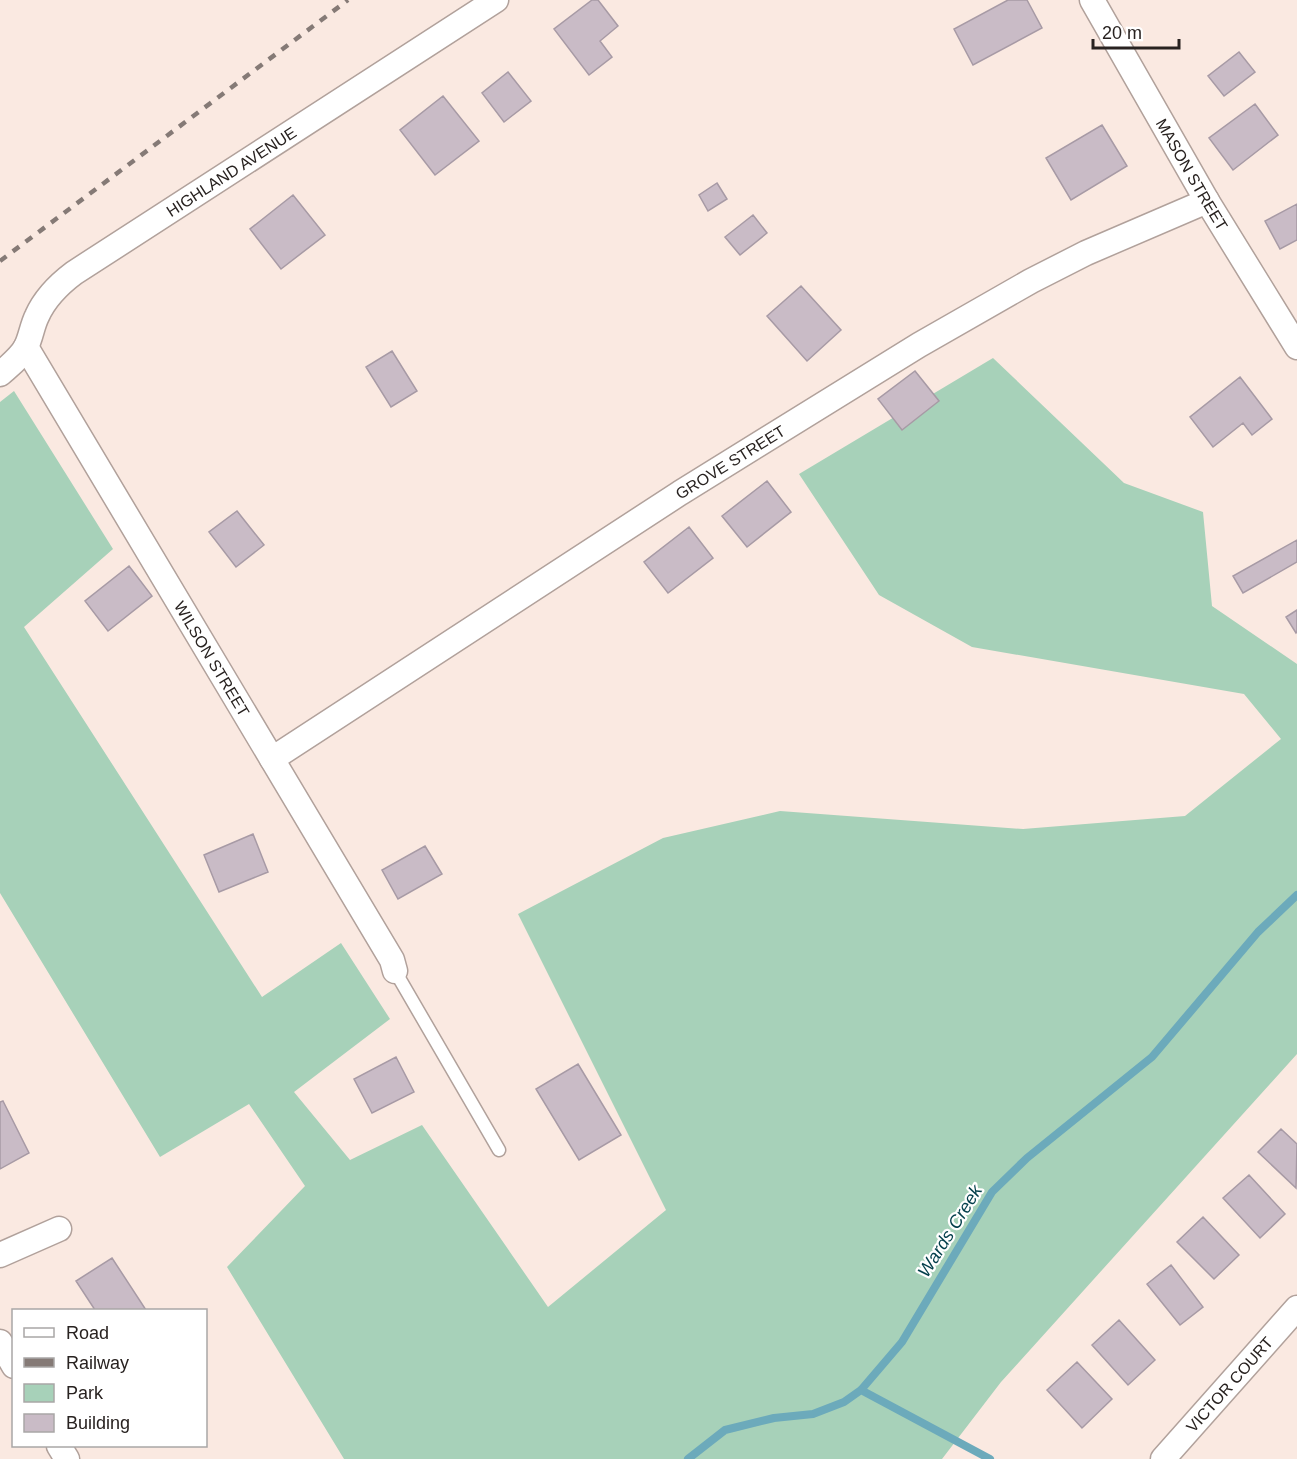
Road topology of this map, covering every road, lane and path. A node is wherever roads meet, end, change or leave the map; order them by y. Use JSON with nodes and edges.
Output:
{"nodes":[{"id":1,"x":496,"y":0,"type":"edge"},
{"id":2,"x":1092,"y":0,"type":"edge"},
{"id":3,"x":1207,"y":201,"type":"junction"},
{"id":4,"x":1297,"y":346,"type":"edge"},
{"id":5,"x":26,"y":347,"type":"junction"},
{"id":6,"x":0,"y":374,"type":"edge"},
{"id":7,"x":272,"y":759,"type":"junction"},
{"id":8,"x":395,"y":971,"type":"joint"},
{"id":9,"x":499,"y":1150,"type":"dead end"},
{"id":10,"x":59,"y":1228,"type":"dead end"},
{"id":11,"x":0,"y":1255,"type":"edge"},
{"id":12,"x":1297,"y":1308,"type":"edge"},
{"id":13,"x":0,"y":1342,"type":"edge"},
{"id":14,"x":12,"y":1363,"type":"edge"},
{"id":15,"x":1163,"y":1459,"type":"edge"}],
"edges":[{"from":1,"to":5,"type":"street","name":"HIGHLAND AVENUE"},
{"from":2,"to":3,"type":"street","name":"MASON STREET"},
{"from":3,"to":4,"type":"street","name":"MASON STREET"},
{"from":3,"to":7,"type":"street","name":"GROVE STREET"},
{"from":5,"to":6,"type":"street","name":"HIGHLAND AVENUE"},
{"from":5,"to":7,"type":"street","name":"WILSON STREET"},
{"from":7,"to":8,"type":"street","name":"WILSON STREET"},
{"from":8,"to":9,"type":"lane"},
{"from":10,"to":11,"type":"street"},
{"from":12,"to":15,"type":"street","name":"VICTOR COURT"},
{"from":13,"to":14,"type":"street"}]}
